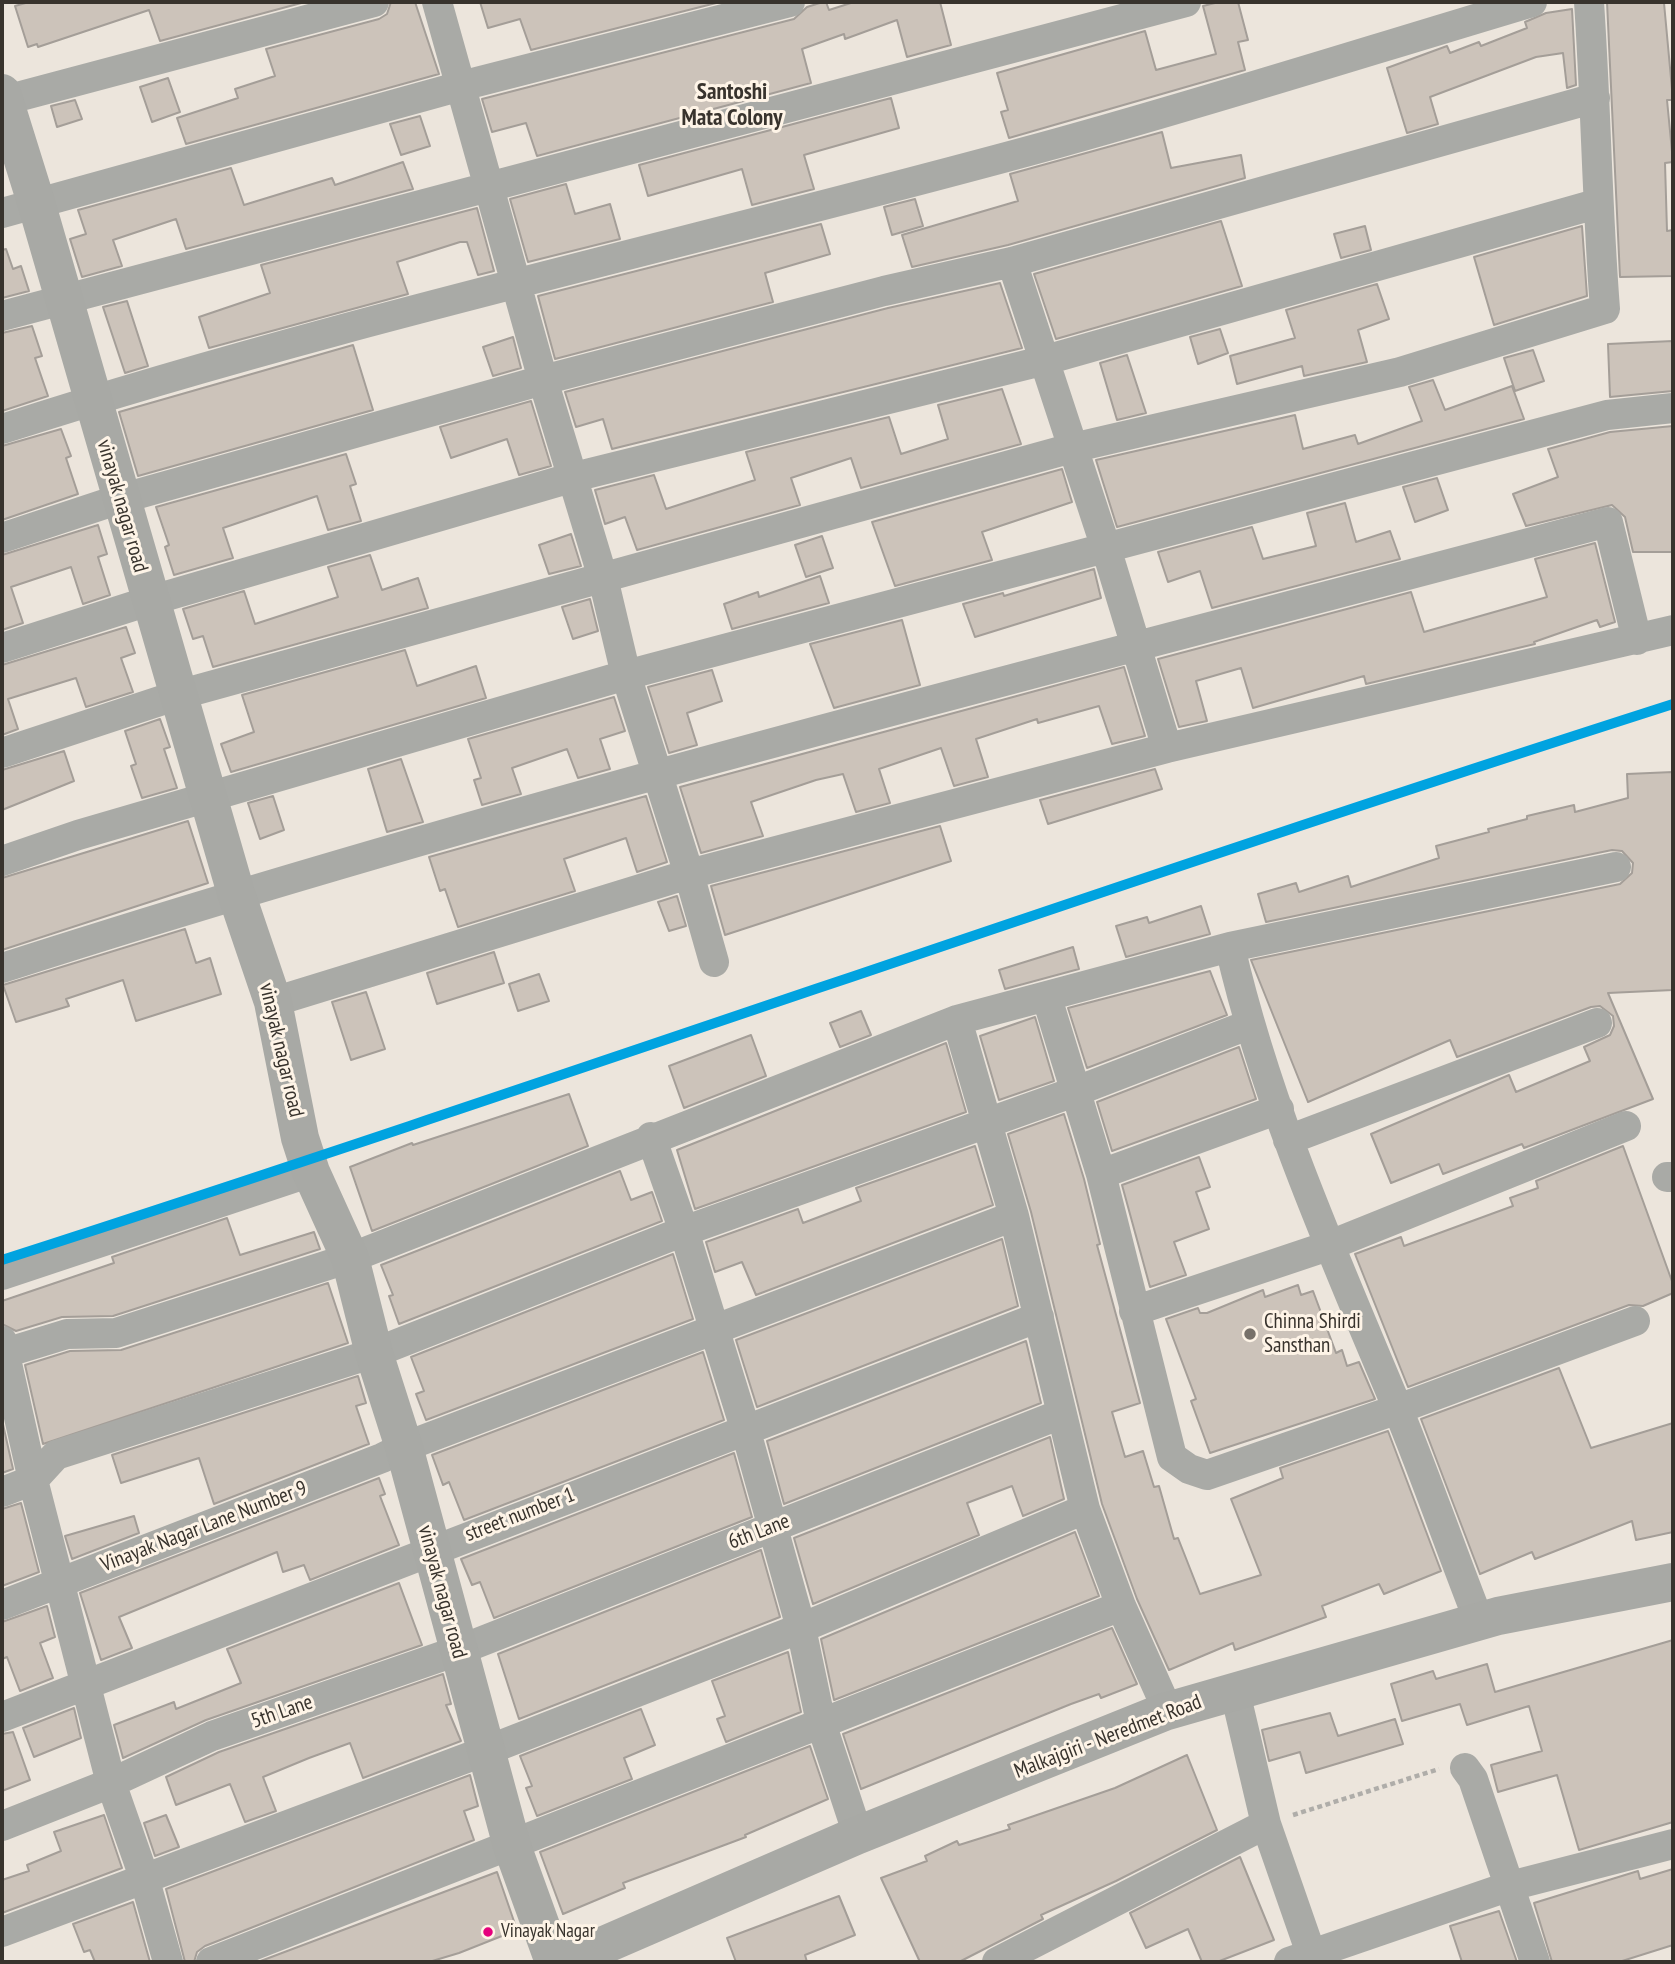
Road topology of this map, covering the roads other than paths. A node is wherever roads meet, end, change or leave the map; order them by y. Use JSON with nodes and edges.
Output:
{"nodes":[{"id":1,"x":374,"y":2,"type":"edge"},
{"id":2,"x":437,"y":2,"type":"edge"},
{"id":3,"x":790,"y":2,"type":"edge"},
{"id":4,"x":1186,"y":2,"type":"edge"},
{"id":5,"x":1532,"y":2,"type":"edge"},
{"id":6,"x":1589,"y":2,"type":"edge"},
{"id":7,"x":461,"y":86,"type":"junction"},
{"id":8,"x":2,"y":98,"type":"edge"},
{"id":9,"x":1595,"y":98,"type":"junction"},
{"id":10,"x":490,"y":186,"type":"junction"},
{"id":11,"x":1596,"y":204,"type":"junction"},
{"id":12,"x":19,"y":208,"type":"edge"},
{"id":13,"x":1012,"y":262,"type":"junction"},
{"id":14,"x":517,"y":282,"type":"junction"},
{"id":15,"x":63,"y":299,"type":"junction"},
{"id":16,"x":2,"y":316,"type":"edge"},
{"id":17,"x":1042,"y":361,"type":"junction"},
{"id":18,"x":543,"y":380,"type":"junction"},
{"id":19,"x":91,"y":400,"type":"junction"},
{"id":20,"x":1673,"y":408,"type":"edge"},
{"id":21,"x":2,"y":429,"type":"edge"},
{"id":22,"x":1072,"y":449,"type":"junction"},
{"id":23,"x":574,"y":477,"type":"junction"},
{"id":24,"x":120,"y":499,"type":"junction"},
{"id":25,"x":2,"y":538,"type":"edge"},
{"id":26,"x":1106,"y":548,"type":"junction"},
{"id":27,"x":603,"y":578,"type":"junction"},
{"id":28,"x":149,"y":601,"type":"junction"},
{"id":29,"x":1673,"y":630,"type":"edge"},
{"id":30,"x":1637,"y":640,"type":"junction"},
{"id":31,"x":1137,"y":647,"type":"junction"},
{"id":32,"x":2,"y":648,"type":"edge"},
{"id":33,"x":626,"y":676,"type":"junction"},
{"id":34,"x":178,"y":695,"type":"junction"},
{"id":35,"x":1167,"y":748,"type":"junction"},
{"id":36,"x":2,"y":753,"type":"edge"},
{"id":37,"x":659,"y":774,"type":"junction"},
{"id":38,"x":210,"y":797,"type":"junction"},
{"id":39,"x":2,"y":861,"type":"edge"},
{"id":40,"x":1616,"y":867,"type":"dead end"},
{"id":41,"x":689,"y":874,"type":"junction"},
{"id":42,"x":236,"y":892,"type":"junction"},
{"id":43,"x":1230,"y":947,"type":"junction"},
{"id":44,"x":714,"y":962,"type":"dead end"},
{"id":45,"x":2,"y":968,"type":"edge"},
{"id":46,"x":1047,"y":998,"type":"junction"},
{"id":47,"x":273,"y":1002,"type":"junction"},
{"id":48,"x":957,"y":1020,"type":"junction"},
{"id":49,"x":1597,"y":1023,"type":"dead end"},
{"id":50,"x":1248,"y":1025,"type":"junction"},
{"id":51,"x":1074,"y":1092,"type":"junction"},
{"id":52,"x":1279,"y":1109,"type":"junction"},
{"id":53,"x":989,"y":1120,"type":"junction"},
{"id":54,"x":1626,"y":1126,"type":"dead end"},
{"id":55,"x":651,"y":1137,"type":"junction"},
{"id":56,"x":1288,"y":1140,"type":"junction"},
{"id":57,"x":311,"y":1172,"type":"junction"},
{"id":58,"x":1101,"y":1174,"type":"junction"},
{"id":59,"x":1014,"y":1216,"type":"junction"},
{"id":60,"x":684,"y":1231,"type":"junction"},
{"id":61,"x":1328,"y":1246,"type":"junction"},
{"id":62,"x":349,"y":1258,"type":"junction"},
{"id":63,"x":2,"y":1275,"type":"edge"},
{"id":64,"x":1134,"y":1311,"type":"junction"},
{"id":65,"x":1039,"y":1317,"type":"junction"},
{"id":66,"x":1635,"y":1321,"type":"dead end"},
{"id":67,"x":715,"y":1331,"type":"junction"},
{"id":68,"x":3,"y":1347,"type":"edge"},
{"id":69,"x":374,"y":1353,"type":"junction"},
{"id":70,"x":7,"y":1389,"type":"edge"},
{"id":71,"x":1398,"y":1409,"type":"junction"},
{"id":72,"x":1061,"y":1414,"type":"junction"},
{"id":73,"x":745,"y":1428,"type":"junction"},
{"id":74,"x":404,"y":1447,"type":"junction"},
{"id":75,"x":33,"y":1480,"type":"junction"},
{"id":76,"x":2,"y":1492,"type":"edge"},
{"id":77,"x":1085,"y":1509,"type":"junction"},
{"id":78,"x":771,"y":1527,"type":"junction"},
{"id":79,"x":431,"y":1550,"type":"junction"},
{"id":80,"x":62,"y":1582,"type":"junction"},
{"id":81,"x":1673,"y":1582,"type":"edge"},
{"id":82,"x":2,"y":1605,"type":"edge"},
{"id":83,"x":1121,"y":1606,"type":"junction"},
{"id":84,"x":1479,"y":1621,"type":"junction"},
{"id":85,"x":801,"y":1628,"type":"junction"},
{"id":86,"x":457,"y":1651,"type":"junction"},
{"id":87,"x":87,"y":1684,"type":"junction"},
{"id":88,"x":1235,"y":1692,"type":"junction"},
{"id":89,"x":1168,"y":1711,"type":"junction"},
{"id":90,"x":2,"y":1717,"type":"edge"},
{"id":91,"x":821,"y":1723,"type":"junction"},
{"id":92,"x":488,"y":1750,"type":"junction"},
{"id":93,"x":1465,"y":1768,"type":"road end"},
{"id":94,"x":111,"y":1783,"type":"junction"},
{"id":95,"x":1266,"y":1824,"type":"junction"},
{"id":96,"x":2,"y":1826,"type":"edge"},
{"id":97,"x":858,"y":1835,"type":"junction"},
{"id":98,"x":1673,"y":1843,"type":"edge"},
{"id":99,"x":512,"y":1846,"type":"junction"},
{"id":100,"x":144,"y":1877,"type":"junction"},
{"id":101,"x":1510,"y":1886,"type":"junction"},
{"id":102,"x":2,"y":1932,"type":"edge"},
{"id":103,"x":1305,"y":1959,"type":"edge"},
{"id":104,"x":168,"y":1962,"type":"edge"},
{"id":105,"x":211,"y":1962,"type":"edge"},
{"id":106,"x":554,"y":1962,"type":"edge"},
{"id":107,"x":565,"y":1962,"type":"edge"},
{"id":108,"x":997,"y":1962,"type":"edge"},
{"id":109,"x":1535,"y":1962,"type":"edge"}],
"edges":[{"from":1,"to":8,"type":"street"},
{"from":2,"to":7,"type":"street"},
{"from":3,"to":7,"type":"street"},
{"from":4,"to":10,"type":"street"},
{"from":5,"to":14,"type":"street"},
{"from":6,"to":9,"type":"street"},
{"from":7,"to":10,"type":"street"},
{"from":7,"to":12,"type":"street"},
{"from":8,"to":12,"type":"street","name":"vinayak nagar road"},
{"from":9,"to":11,"type":"street"},
{"from":9,"to":13,"type":"street"},
{"from":10,"to":14,"type":"street"},
{"from":10,"to":15,"type":"street"},
{"from":11,"to":17,"type":"street"},
{"from":11,"to":22,"type":"street"},
{"from":12,"to":15,"type":"street","name":"vinayak nagar road"},
{"from":13,"to":17,"type":"street"},
{"from":13,"to":18,"type":"street"},
{"from":14,"to":18,"type":"street"},
{"from":14,"to":19,"type":"street"},
{"from":15,"to":16,"type":"street"},
{"from":15,"to":19,"type":"street","name":"vinayak nagar road"},
{"from":17,"to":22,"type":"street"},
{"from":17,"to":23,"type":"street"},
{"from":18,"to":23,"type":"street"},
{"from":18,"to":24,"type":"street"},
{"from":19,"to":21,"type":"street"},
{"from":19,"to":24,"type":"street","name":"vinayak nagar road"},
{"from":20,"to":26,"type":"street"},
{"from":22,"to":26,"type":"street"},
{"from":22,"to":27,"type":"street"},
{"from":23,"to":27,"type":"street"},
{"from":23,"to":28,"type":"street"},
{"from":24,"to":25,"type":"street"},
{"from":24,"to":28,"type":"street","name":"vinayak nagar road"},
{"from":26,"to":31,"type":"street"},
{"from":26,"to":33,"type":"street"},
{"from":27,"to":33,"type":"street"},
{"from":27,"to":34,"type":"street"},
{"from":28,"to":32,"type":"street"},
{"from":28,"to":34,"type":"street","name":"vinayak nagar road"},
{"from":29,"to":30,"type":"street"},
{"from":30,"to":31,"type":"street"},
{"from":30,"to":35,"type":"street"},
{"from":31,"to":35,"type":"street"},
{"from":31,"to":37,"type":"street"},
{"from":33,"to":37,"type":"street"},
{"from":33,"to":38,"type":"street"},
{"from":34,"to":36,"type":"street"},
{"from":34,"to":38,"type":"street","name":"vinayak nagar road"},
{"from":35,"to":41,"type":"street"},
{"from":37,"to":41,"type":"street"},
{"from":37,"to":42,"type":"street"},
{"from":38,"to":39,"type":"street"},
{"from":38,"to":42,"type":"street","name":"vinayak nagar road"},
{"from":40,"to":43,"type":"street"},
{"from":41,"to":44,"type":"street"},
{"from":41,"to":47,"type":"street"},
{"from":42,"to":45,"type":"street"},
{"from":42,"to":47,"type":"street","name":"vinayak nagar road"},
{"from":43,"to":46,"type":"street"},
{"from":43,"to":50,"type":"street"},
{"from":46,"to":48,"type":"street"},
{"from":46,"to":51,"type":"street"},
{"from":47,"to":57,"type":"street","name":"vinayak nagar road"},
{"from":48,"to":53,"type":"street"},
{"from":48,"to":55,"type":"street"},
{"from":49,"to":56,"type":"street"},
{"from":50,"to":51,"type":"street"},
{"from":50,"to":52,"type":"street"},
{"from":51,"to":53,"type":"street"},
{"from":51,"to":58,"type":"street"},
{"from":52,"to":56,"type":"street"},
{"from":52,"to":58,"type":"street"},
{"from":53,"to":59,"type":"street"},
{"from":53,"to":60,"type":"street"},
{"from":54,"to":61,"type":"street"},
{"from":55,"to":60,"type":"street"},
{"from":55,"to":62,"type":"street"},
{"from":56,"to":61,"type":"street"},
{"from":57,"to":62,"type":"street","name":"vinayak nagar road"},
{"from":57,"to":63,"type":"street"},
{"from":58,"to":64,"type":"street"},
{"from":59,"to":65,"type":"street"},
{"from":59,"to":67,"type":"street","name":"Vinayak Nagar Lane Number 9"},
{"from":60,"to":67,"type":"street"},
{"from":60,"to":69,"type":"street"},
{"from":61,"to":64,"type":"street"},
{"from":61,"to":71,"type":"street"},
{"from":62,"to":68,"type":"street"},
{"from":62,"to":69,"type":"street","name":"vinayak nagar road"},
{"from":64,"to":71,"type":"street"},
{"from":65,"to":72,"type":"street"},
{"from":65,"to":73,"type":"street","name":"street number 1"},
{"from":66,"to":71,"type":"street"},
{"from":67,"to":73,"type":"street"},
{"from":67,"to":74,"type":"street","name":"Vinayak Nagar Lane Number 9"},
{"from":68,"to":70,"type":"street"},
{"from":69,"to":74,"type":"street","name":"vinayak nagar road"},
{"from":69,"to":75,"type":"street"},
{"from":70,"to":75,"type":"street"},
{"from":71,"to":84,"type":"street"},
{"from":72,"to":77,"type":"street"},
{"from":72,"to":78,"type":"street","name":"6th Lane"},
{"from":73,"to":78,"type":"street"},
{"from":73,"to":79,"type":"street","name":"street number 1"},
{"from":74,"to":79,"type":"street","name":"vinayak nagar road"},
{"from":74,"to":80,"type":"street","name":"Vinayak Nagar Lane Number 9"},
{"from":75,"to":76,"type":"street"},
{"from":75,"to":80,"type":"street"},
{"from":77,"to":83,"type":"street"},
{"from":77,"to":85,"type":"street"},
{"from":78,"to":85,"type":"street"},
{"from":78,"to":86,"type":"street","name":"6th Lane"},
{"from":79,"to":86,"type":"street","name":"vinayak nagar road"},
{"from":79,"to":87,"type":"street","name":"street number 1"},
{"from":80,"to":82,"type":"street","name":"Vinayak Nagar Lane Number 9"},
{"from":80,"to":87,"type":"street"},
{"from":81,"to":84,"type":"street","name":"Malkajgiri - Neredmet Road"},
{"from":83,"to":89,"type":"street"},
{"from":83,"to":91,"type":"street"},
{"from":84,"to":88,"type":"street","name":"Malkajgiri - Neredmet Road"},
{"from":85,"to":91,"type":"street"},
{"from":85,"to":92,"type":"street"},
{"from":86,"to":92,"type":"street","name":"vinayak nagar road"},
{"from":86,"to":94,"type":"street","name":"5th Lane"},
{"from":87,"to":90,"type":"street","name":"street number 1"},
{"from":87,"to":94,"type":"street"},
{"from":88,"to":89,"type":"street","name":"Malkajgiri - Neredmet Road"},
{"from":88,"to":95,"type":"street"},
{"from":89,"to":97,"type":"street","name":"Malkajgiri - Neredmet Road"},
{"from":91,"to":97,"type":"street"},
{"from":91,"to":99,"type":"street"},
{"from":92,"to":99,"type":"street","name":"vinayak nagar road"},
{"from":92,"to":100,"type":"street"},
{"from":93,"to":101,"type":"street"},
{"from":94,"to":96,"type":"street","name":"5th Lane"},
{"from":94,"to":100,"type":"street"},
{"from":95,"to":103,"type":"street"},
{"from":95,"to":108,"type":"street"},
{"from":97,"to":107,"type":"street","name":"Malkajgiri - Neredmet Road"},
{"from":98,"to":101,"type":"street"},
{"from":99,"to":105,"type":"street"},
{"from":99,"to":106,"type":"street","name":"vinayak nagar road"},
{"from":100,"to":102,"type":"street"},
{"from":100,"to":104,"type":"street"},
{"from":101,"to":103,"type":"street"},
{"from":101,"to":109,"type":"street"}]}
